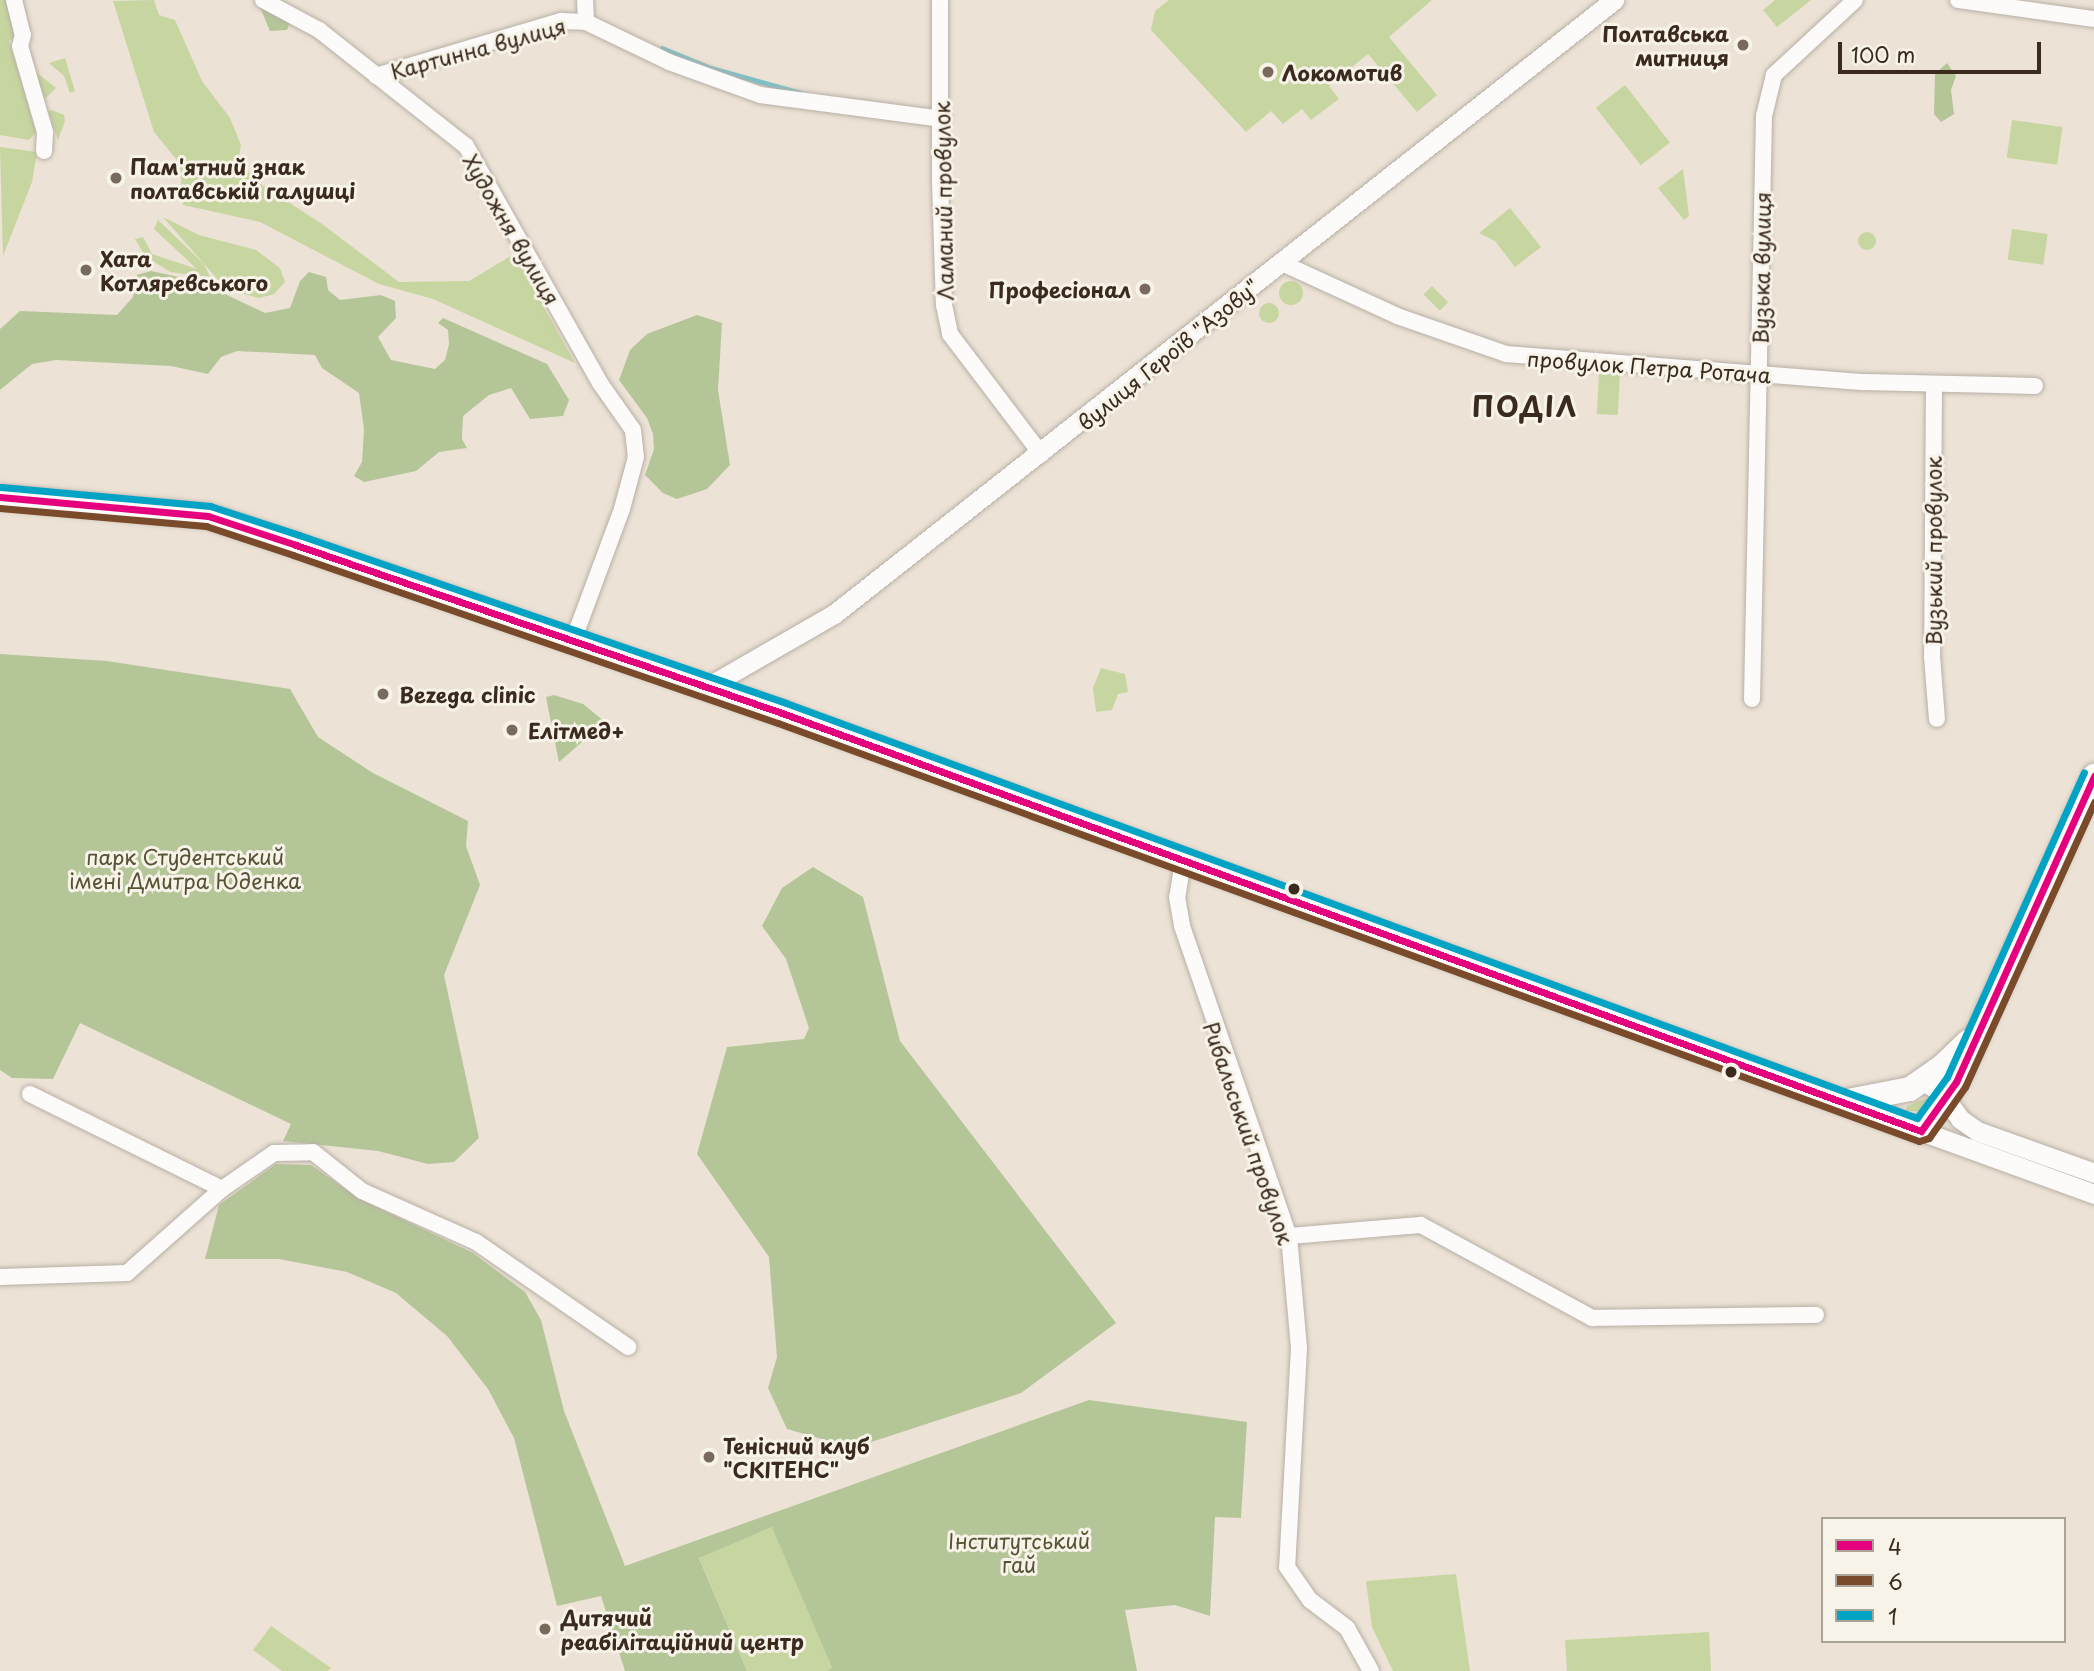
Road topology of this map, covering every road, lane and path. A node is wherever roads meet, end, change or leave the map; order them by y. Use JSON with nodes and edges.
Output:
{"nodes":[{"id":1,"x":13,"y":0,"type":"edge"},
{"id":2,"x":263,"y":0,"type":"edge"},
{"id":3,"x":586,"y":0,"type":"edge"},
{"id":4,"x":940,"y":0,"type":"edge"},
{"id":5,"x":1614,"y":0,"type":"edge"},
{"id":6,"x":1856,"y":0,"type":"edge"},
{"id":7,"x":1958,"y":0,"type":"edge"},
{"id":8,"x":2094,"y":19,"type":"edge"},
{"id":9,"x":586,"y":22,"type":"junction"},
{"id":10,"x":376,"y":76,"type":"junction"},
{"id":11,"x":942,"y":119,"type":"junction"},
{"id":12,"x":44,"y":151,"type":"dead end"},
{"id":13,"x":1282,"y":263,"type":"junction"},
{"id":14,"x":1758,"y":374,"type":"junction"},
{"id":15,"x":1934,"y":384,"type":"junction"},
{"id":16,"x":2035,"y":386,"type":"dead end"},
{"id":17,"x":1041,"y":454,"type":"junction"},
{"id":18,"x":0,"y":497,"type":"edge"},
{"id":19,"x":573,"y":641,"type":"junction"},
{"id":20,"x":707,"y":687,"type":"junction"},
{"id":21,"x":1752,"y":699,"type":"dead end"},
{"id":22,"x":1937,"y":719,"type":"dead end"},
{"id":23,"x":2094,"y":776,"type":"edge"},
{"id":24,"x":1183,"y":861,"type":"junction"},
{"id":25,"x":1982,"y":1026,"type":"junction"},
{"id":26,"x":1924,"y":1082,"type":"junction"},
{"id":27,"x":1900,"y":1092,"type":"junction"},
{"id":28,"x":30,"y":1094,"type":"dead end"},
{"id":29,"x":1946,"y":1100,"type":"junction"},
{"id":30,"x":1839,"y":1101,"type":"junction"},
{"id":31,"x":1886,"y":1118,"type":"junction"},
{"id":32,"x":1921,"y":1131,"type":"junction"},
{"id":33,"x":2008,"y":1153,"type":"junction"},
{"id":34,"x":2094,"y":1173,"type":"edge"},
{"id":35,"x":222,"y":1189,"type":"junction"},
{"id":36,"x":2094,"y":1194,"type":"edge"},
{"id":37,"x":1289,"y":1236,"type":"junction"},
{"id":38,"x":0,"y":1277,"type":"edge"},
{"id":39,"x":1816,"y":1315,"type":"dead end"},
{"id":40,"x":628,"y":1347,"type":"dead end"},
{"id":41,"x":1371,"y":1671,"type":"edge"}],
"edges":[{"from":1,"to":12,"type":"street"},
{"from":2,"to":10,"type":"street","name":"Художня вулиця"},
{"from":3,"to":9,"type":"street"},
{"from":4,"to":11,"type":"street","name":"Ламаний провулок"},
{"from":5,"to":13,"type":"street","name":"вулиця Героїв \"Азову\""},
{"from":6,"to":14,"type":"street","name":"Вузька вулиця"},
{"from":7,"to":8,"type":"street"},
{"from":9,"to":10,"type":"street","name":"Картинна вулиця"},
{"from":9,"to":11,"type":"street","name":"Картинна вулиця"},
{"from":10,"to":19,"type":"street","name":"Художня вулиця"},
{"from":11,"to":17,"type":"street","name":"Ламаний провулок"},
{"from":13,"to":14,"type":"street","name":"провулок Петра Ротача"},
{"from":13,"to":17,"type":"street","name":"вулиця Героїв \"Азову\""},
{"from":14,"to":15,"type":"street","name":"провулок Петра Ротача"},
{"from":14,"to":21,"type":"street","name":"Вузька вулиця"},
{"from":15,"to":16,"type":"street","name":"провулок Петра Ротача"},
{"from":15,"to":22,"type":"street","name":"Вузький провулок"},
{"from":17,"to":20,"type":"street","name":"вулиця Героїв \"Азову\""},
{"from":18,"to":19,"type":"main road"},
{"from":19,"to":20,"type":"main road"},
{"from":20,"to":24,"type":"main road"},
{"from":23,"to":25,"type":"main road"},
{"from":24,"to":30,"type":"main road"},
{"from":24,"to":37,"type":"street","name":"Рибальський провулок"},
{"from":25,"to":26,"type":"main road"},
{"from":25,"to":29,"type":"main road"},
{"from":26,"to":27,"type":"main road"},
{"from":26,"to":29,"type":"street"},
{"from":27,"to":30,"type":"main road"},
{"from":27,"to":31,"type":"main road"},
{"from":28,"to":35,"type":"street"},
{"from":29,"to":32,"type":"main road"},
{"from":29,"to":33,"type":"street"},
{"from":30,"to":31,"type":"main road"},
{"from":31,"to":32,"type":"main road"},
{"from":32,"to":33,"type":"street"},
{"from":33,"to":34,"type":"street"},
{"from":33,"to":36,"type":"street"},
{"from":35,"to":38,"type":"street"},
{"from":35,"to":40,"type":"street"},
{"from":37,"to":39,"type":"street"},
{"from":37,"to":41,"type":"street","name":"Рибальський провулок"}]}
